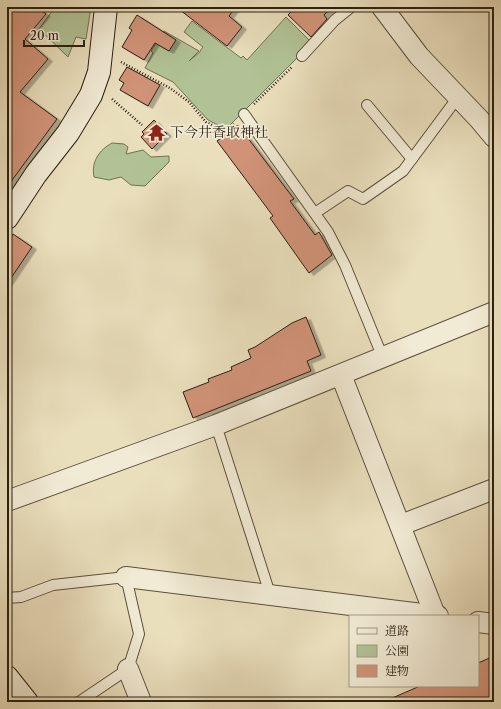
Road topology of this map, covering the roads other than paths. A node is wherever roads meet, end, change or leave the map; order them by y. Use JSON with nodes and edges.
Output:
{"nodes":[{"id":1,"x":106,"y":7,"type":"edge"},
{"id":2,"x":351,"y":7,"type":"edge"},
{"id":3,"x":382,"y":7,"type":"edge"},
{"id":4,"x":302,"y":56,"type":"road end"},
{"id":5,"x":458,"y":97,"type":"junction"},
{"id":6,"x":367,"y":105,"type":"dead end"},
{"id":7,"x":244,"y":114,"type":"road end"},
{"id":8,"x":494,"y":137,"type":"edge"},
{"id":9,"x":412,"y":159,"type":"junction"},
{"id":10,"x":315,"y":213,"type":"junction"},
{"id":11,"x":7,"y":218,"type":"edge"},
{"id":12,"x":494,"y":312,"type":"edge"},
{"id":13,"x":383,"y":358,"type":"junction"},
{"id":14,"x":341,"y":375,"type":"junction"},
{"id":15,"x":216,"y":425,"type":"junction"},
{"id":16,"x":494,"y":489,"type":"edge"},
{"id":17,"x":7,"y":501,"type":"edge"},
{"id":18,"x":401,"y":526,"type":"junction"},
{"id":19,"x":126,"y":577,"type":"junction"},
{"id":20,"x":270,"y":594,"type":"junction"},
{"id":21,"x":7,"y":598,"type":"edge"},
{"id":22,"x":427,"y":615,"type":"edge"},
{"id":23,"x":434,"y":615,"type":"edge"},
{"id":24,"x":479,"y":622,"type":"edge"},
{"id":25,"x":494,"y":624,"type":"edge"},
{"id":26,"x":128,"y":669,"type":"junction"},
{"id":27,"x":9,"y":688,"type":"edge"},
{"id":28,"x":28,"y":702,"type":"edge"},
{"id":29,"x":79,"y":702,"type":"edge"},
{"id":30,"x":141,"y":702,"type":"edge"}],
"edges":[{"from":1,"to":11,"type":"street"},
{"from":2,"to":4,"type":"lane"},
{"from":3,"to":5,"type":"street"},
{"from":5,"to":8,"type":"street"},
{"from":5,"to":9,"type":"lane"},
{"from":6,"to":9,"type":"lane"},
{"from":7,"to":10,"type":"lane"},
{"from":9,"to":10,"type":"lane"},
{"from":10,"to":13,"type":"lane"},
{"from":12,"to":13,"type":"street"},
{"from":13,"to":14,"type":"street"},
{"from":14,"to":15,"type":"street"},
{"from":14,"to":18,"type":"street"},
{"from":15,"to":17,"type":"street"},
{"from":15,"to":20,"type":"lane"},
{"from":16,"to":18,"type":"street"},
{"from":18,"to":23,"type":"street"},
{"from":19,"to":20,"type":"street"},
{"from":19,"to":21,"type":"lane"},
{"from":19,"to":26,"type":"lane"},
{"from":20,"to":22,"type":"street"},
{"from":24,"to":25,"type":"street"},
{"from":26,"to":29,"type":"lane"},
{"from":26,"to":30,"type":"street"},
{"from":27,"to":28,"type":"street"}]}
